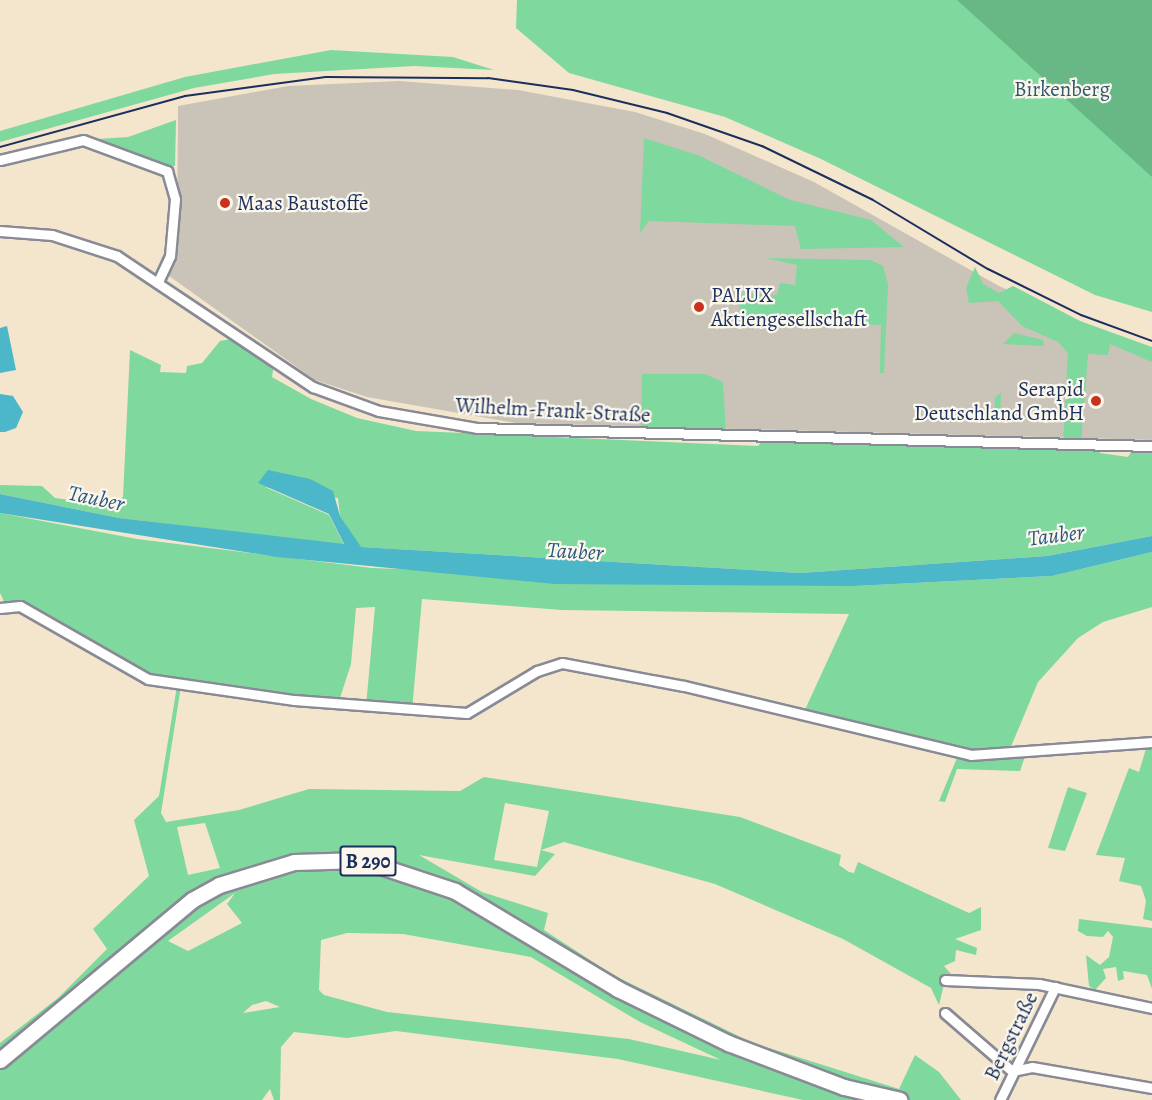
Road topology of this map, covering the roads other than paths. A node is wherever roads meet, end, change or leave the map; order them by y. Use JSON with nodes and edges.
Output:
{"nodes":[{"id":1,"x":0,"y":160,"type":"edge"},
{"id":2,"x":0,"y":231,"type":"edge"},
{"id":3,"x":159,"y":280,"type":"junction"},
{"id":4,"x":1152,"y":446,"type":"edge"},
{"id":5,"x":0,"y":608,"type":"edge"},
{"id":6,"x":1152,"y":742,"type":"edge"},
{"id":7,"x":945,"y":980,"type":"dead end"},
{"id":8,"x":1055,"y":987,"type":"junction"},
{"id":9,"x":1152,"y":1008,"type":"edge"},
{"id":10,"x":945,"y":1013,"type":"dead end"},
{"id":11,"x":0,"y":1060,"type":"edge"},
{"id":12,"x":1012,"y":1071,"type":"junction"},
{"id":13,"x":1152,"y":1088,"type":"edge"},
{"id":14,"x":900,"y":1100,"type":"edge"},
{"id":15,"x":1000,"y":1100,"type":"edge"}],
"edges":[{"from":1,"to":3,"type":"street"},
{"from":2,"to":3,"type":"street","name":"Wilhelm-Frank-Straße"},
{"from":3,"to":4,"type":"street","name":"Wilhelm-Frank-Straße"},
{"from":5,"to":6,"type":"street"},
{"from":7,"to":8,"type":"street"},
{"from":8,"to":9,"type":"street"},
{"from":8,"to":12,"type":"street","name":"Bergstraße"},
{"from":10,"to":12,"type":"street"},
{"from":11,"to":14,"type":"main road","number":"B 290"},
{"from":12,"to":13,"type":"street"},
{"from":12,"to":15,"type":"street","name":"Bergstraße"}]}
